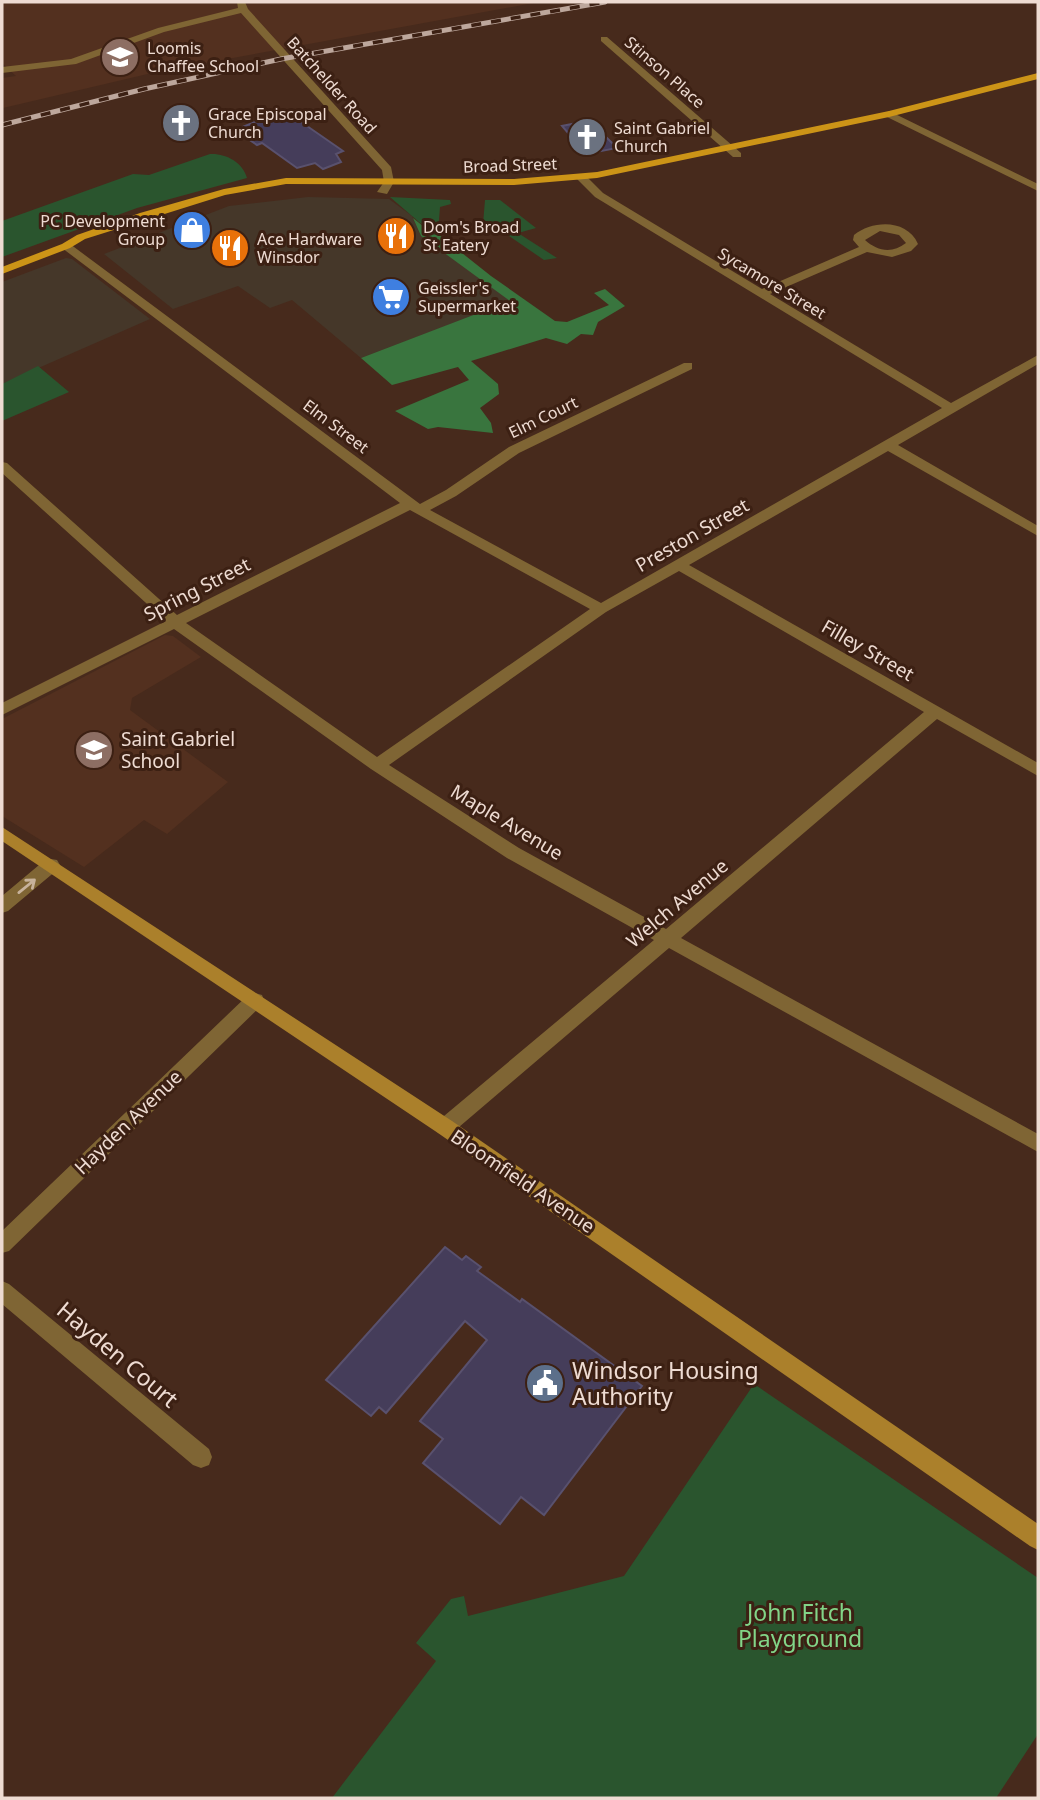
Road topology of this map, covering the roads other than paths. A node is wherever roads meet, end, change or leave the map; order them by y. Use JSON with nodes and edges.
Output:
{"nodes":[{"id":1,"x":242,"y":6,"type":"edge"},
{"id":2,"x":604,"y":39,"type":"dead end"},
{"id":3,"x":2,"y":70,"type":"edge"},
{"id":4,"x":1038,"y":76,"type":"edge"},
{"id":5,"x":1038,"y":86,"type":"edge"},
{"id":6,"x":889,"y":114,"type":"junction"},
{"id":7,"x":901,"y":121,"type":"junction"},
{"id":8,"x":733,"y":152,"type":"junction"},
{"id":9,"x":584,"y":181,"type":"junction"},
{"id":10,"x":386,"y":187,"type":"junction"},
{"id":11,"x":1038,"y":188,"type":"edge"},
{"id":12,"x":66,"y":247,"type":"junction"},
{"id":13,"x":867,"y":248,"type":"dead end"},
{"id":14,"x":2,"y":271,"type":"edge"},
{"id":15,"x":760,"y":294,"type":"junction"},
{"id":16,"x":1038,"y":359,"type":"edge"},
{"id":17,"x":688,"y":366,"type":"dead end"},
{"id":18,"x":952,"y":409,"type":"junction"},
{"id":19,"x":888,"y":445,"type":"junction"},
{"id":20,"x":2,"y":466,"type":"edge"},
{"id":21,"x":415,"y":507,"type":"junction"},
{"id":22,"x":1038,"y":532,"type":"edge"},
{"id":23,"x":679,"y":565,"type":"junction"},
{"id":24,"x":601,"y":609,"type":"junction"},
{"id":25,"x":174,"y":622,"type":"junction"},
{"id":26,"x":2,"y":710,"type":"edge"},
{"id":27,"x":936,"y":711,"type":"junction"},
{"id":28,"x":377,"y":765,"type":"junction"},
{"id":29,"x":1038,"y":770,"type":"edge"},
{"id":30,"x":2,"y":833,"type":"edge"},
{"id":31,"x":51,"y":865,"type":"junction"},
{"id":32,"x":2,"y":906,"type":"edge"},
{"id":33,"x":668,"y":938,"type":"junction"},
{"id":34,"x":255,"y":1000,"type":"junction"},
{"id":35,"x":445,"y":1127,"type":"junction"},
{"id":36,"x":1038,"y":1144,"type":"edge"},
{"id":37,"x":2,"y":1244,"type":"edge"},
{"id":38,"x":2,"y":1291,"type":"edge"},
{"id":39,"x":201,"y":1457,"type":"dead end"},
{"id":40,"x":1038,"y":1538,"type":"edge"}],
"edges":[{"from":1,"to":3,"type":"street"},
{"from":1,"to":10,"type":"street","name":"Batchelder Road"},
{"from":2,"to":8,"type":"street","name":"Stinson Place"},
{"from":4,"to":6,"type":"main road","name":"Broad Street"},
{"from":5,"to":7,"type":"main road","name":"Broad Street"},
{"from":6,"to":7,"type":"street"},
{"from":6,"to":8,"type":"main road","name":"Broad Street"},
{"from":7,"to":8,"type":"main road","name":"Broad Street"},
{"from":7,"to":11,"type":"street"},
{"from":8,"to":9,"type":"main road","name":"Broad Street"},
{"from":9,"to":10,"type":"main road","name":"Broad Street"},
{"from":9,"to":15,"type":"street","name":"Sycamore Street"},
{"from":10,"to":12,"type":"main road","name":"Broad Street"},
{"from":12,"to":14,"type":"main road","name":"Broad Street"},
{"from":12,"to":21,"type":"street","name":"Elm Street"},
{"from":13,"to":15,"type":"street"},
{"from":15,"to":18,"type":"street","name":"Sycamore Street"},
{"from":16,"to":18,"type":"street","name":"Preston Street"},
{"from":17,"to":21,"type":"street","name":"Elm Court"},
{"from":18,"to":19,"type":"street","name":"Preston Street"},
{"from":19,"to":22,"type":"street"},
{"from":19,"to":23,"type":"street","name":"Preston Street"},
{"from":20,"to":25,"type":"street","name":"Maple Avenue"},
{"from":21,"to":24,"type":"street","name":"Elm Street"},
{"from":21,"to":25,"type":"street","name":"Spring Street"},
{"from":23,"to":24,"type":"street","name":"Preston Street"},
{"from":23,"to":27,"type":"street","name":"Filley Street"},
{"from":24,"to":28,"type":"street","name":"Preston Street"},
{"from":25,"to":26,"type":"street","name":"Spring Street"},
{"from":25,"to":28,"type":"street","name":"Maple Avenue"},
{"from":27,"to":29,"type":"street","name":"Filley Street"},
{"from":27,"to":33,"type":"street","name":"Welch Avenue"},
{"from":28,"to":33,"type":"street","name":"Maple Avenue"},
{"from":30,"to":31,"type":"main road","name":"Bloomfield Avenue"},
{"from":32,"to":31,"type":"street","one_way":true},
{"from":31,"to":34,"type":"main road","name":"Bloomfield Avenue"},
{"from":33,"to":35,"type":"street","name":"Welch Avenue"},
{"from":33,"to":36,"type":"street","name":"Maple Avenue"},
{"from":34,"to":35,"type":"main road","name":"Bloomfield Avenue"},
{"from":34,"to":37,"type":"street","name":"Hayden Avenue"},
{"from":35,"to":40,"type":"main road","name":"Bloomfield Avenue"},
{"from":38,"to":39,"type":"street","name":"Hayden Court"}]}
